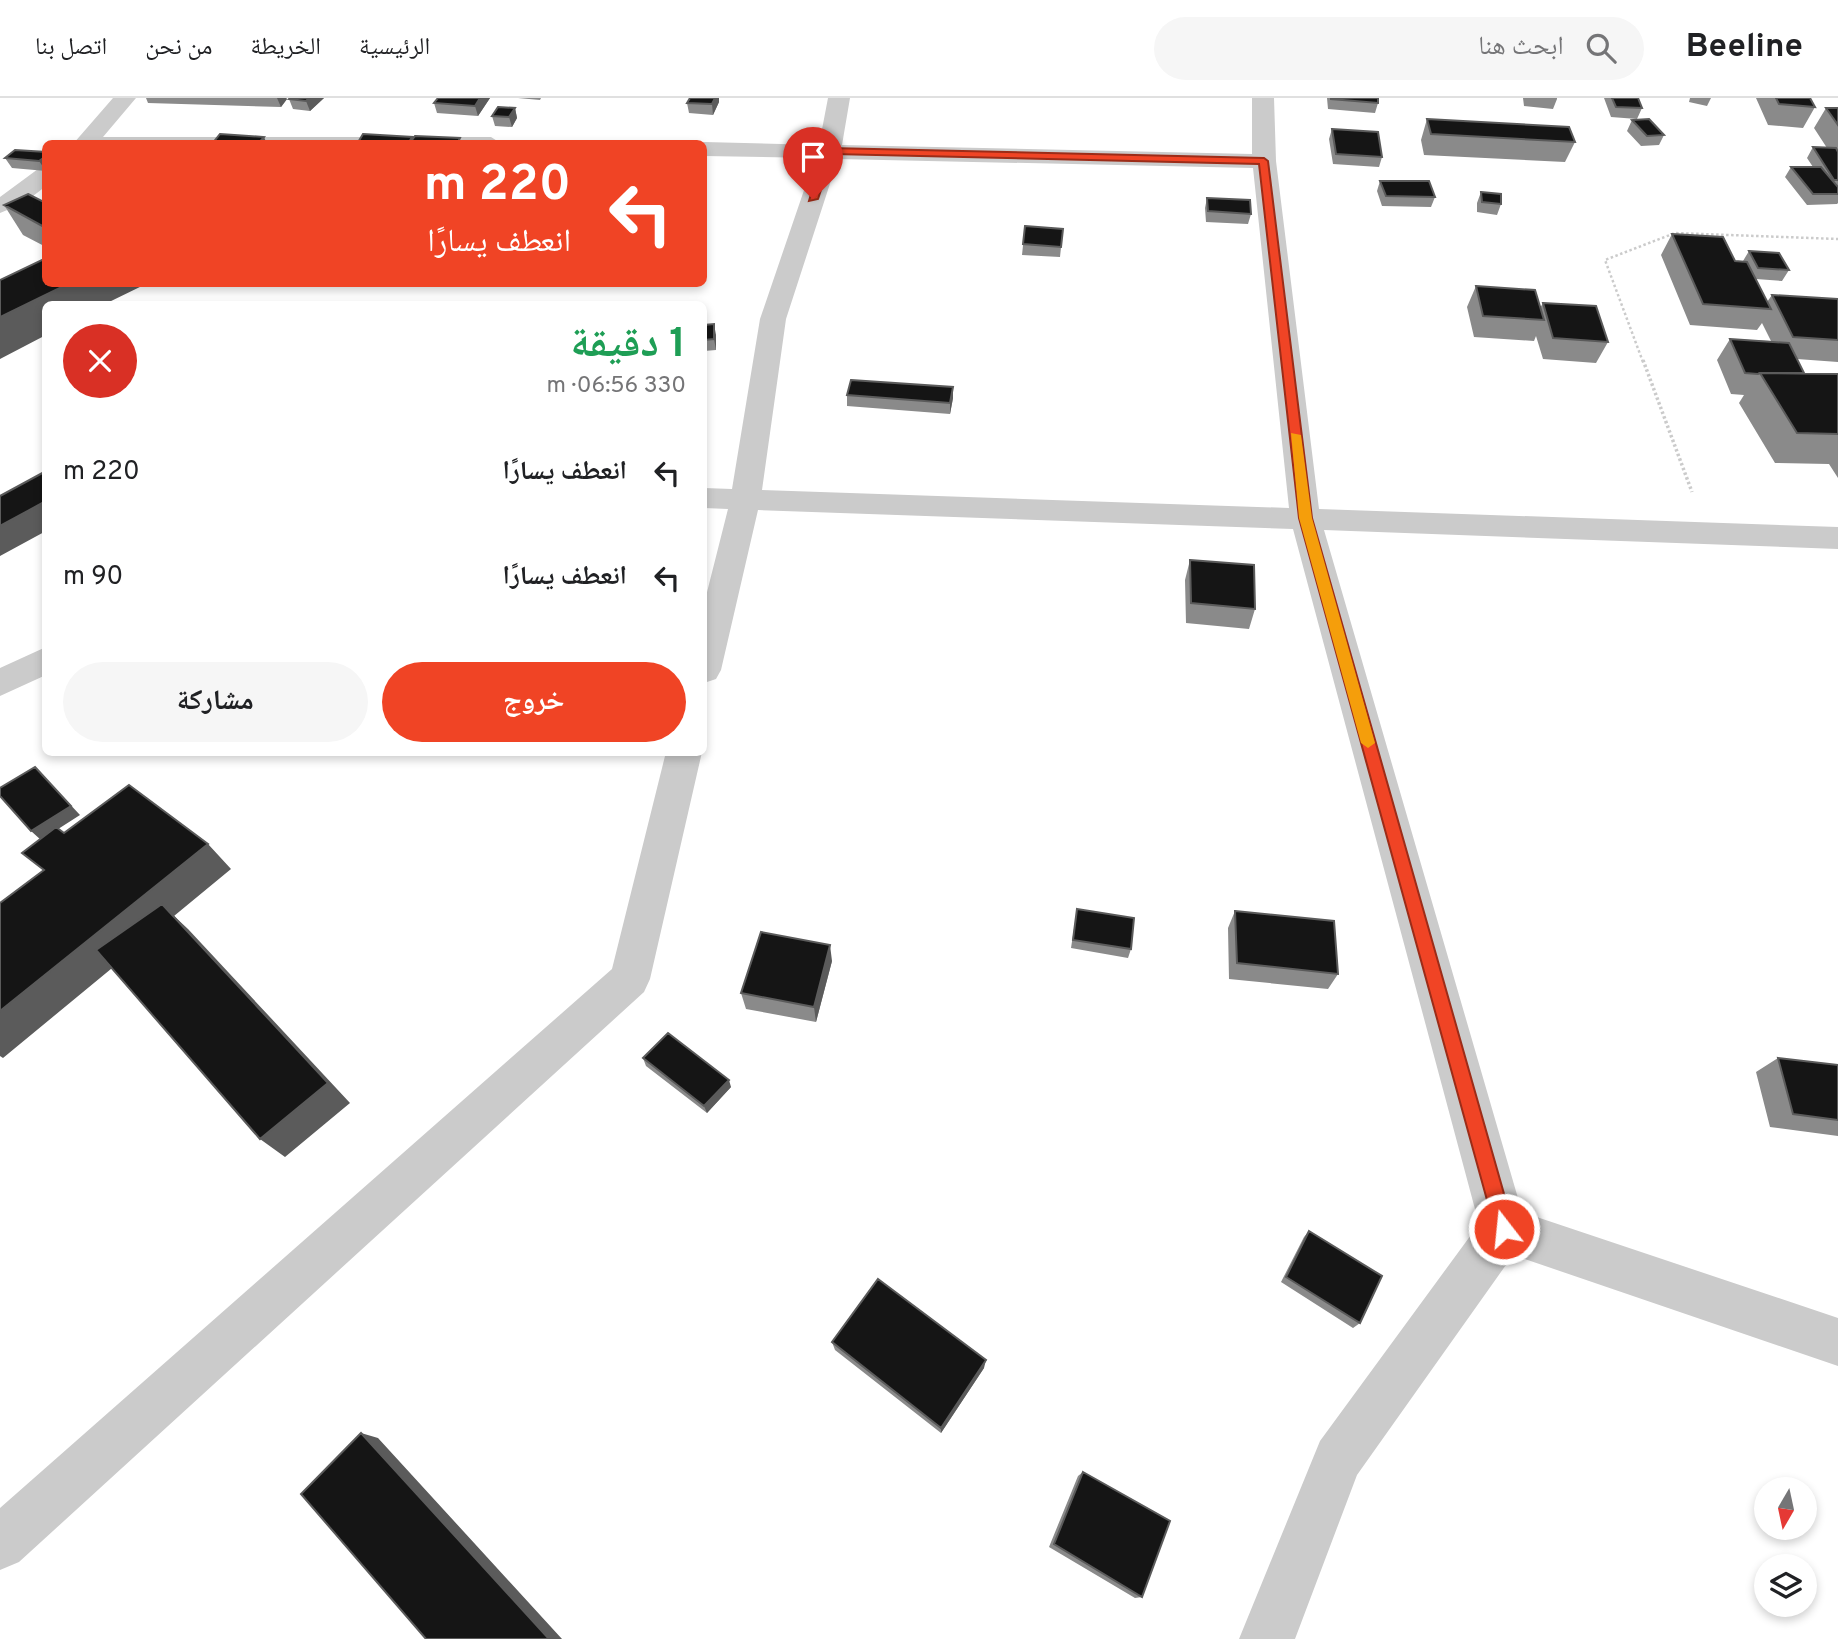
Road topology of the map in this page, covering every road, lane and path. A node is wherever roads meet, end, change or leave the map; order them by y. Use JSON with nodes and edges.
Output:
{"nodes":[{"id":1,"x":125,"y":98,"type":"edge"},
{"id":2,"x":839,"y":98,"type":"edge"},
{"id":3,"x":1263,"y":98,"type":"edge"},
{"id":4,"x":87,"y":140,"type":"edge"},
{"id":5,"x":707,"y":149,"type":"edge"},
{"id":6,"x":829,"y":151,"type":"junction"},
{"id":7,"x":1264,"y":161,"type":"junction"},
{"id":8,"x":42,"y":177,"type":"edge"},
{"id":9,"x":0,"y":206,"type":"edge"},
{"id":10,"x":1838,"y":240,"type":"edge"},
{"id":11,"x":707,"y":498,"type":"edge"},
{"id":12,"x":744,"y":501,"type":"junction"},
{"id":13,"x":1305,"y":518,"type":"junction"},
{"id":14,"x":1708,"y":533,"type":"junction"},
{"id":15,"x":1838,"y":538,"type":"edge"},
{"id":16,"x":707,"y":657,"type":"edge"},
{"id":17,"x":42,"y":661,"type":"edge"},
{"id":18,"x":0,"y":683,"type":"edge"},
{"id":19,"x":683,"y":756,"type":"edge"},
{"id":20,"x":1504,"y":1229,"type":"junction"},
{"id":21,"x":1838,"y":1342,"type":"edge"},
{"id":22,"x":0,"y":1543,"type":"edge"},
{"id":23,"x":1267,"y":1639,"type":"edge"}],
"edges":[{"from":1,"to":4,"type":"street"},
{"from":2,"to":6,"type":"street"},
{"from":3,"to":7,"type":"street"},
{"from":5,"to":6,"type":"street"},
{"from":6,"to":7,"type":"street"},
{"from":6,"to":12,"type":"street"},
{"from":7,"to":13,"type":"street"},
{"from":8,"to":9,"type":"street"},
{"from":10,"to":14,"type":"path"},
{"from":11,"to":12,"type":"street"},
{"from":12,"to":13,"type":"street"},
{"from":12,"to":16,"type":"street"},
{"from":13,"to":14,"type":"street"},
{"from":13,"to":20,"type":"street"},
{"from":14,"to":15,"type":"street"},
{"from":17,"to":18,"type":"street"},
{"from":19,"to":22,"type":"street"},
{"from":20,"to":21,"type":"street"},
{"from":20,"to":23,"type":"street"}]}
